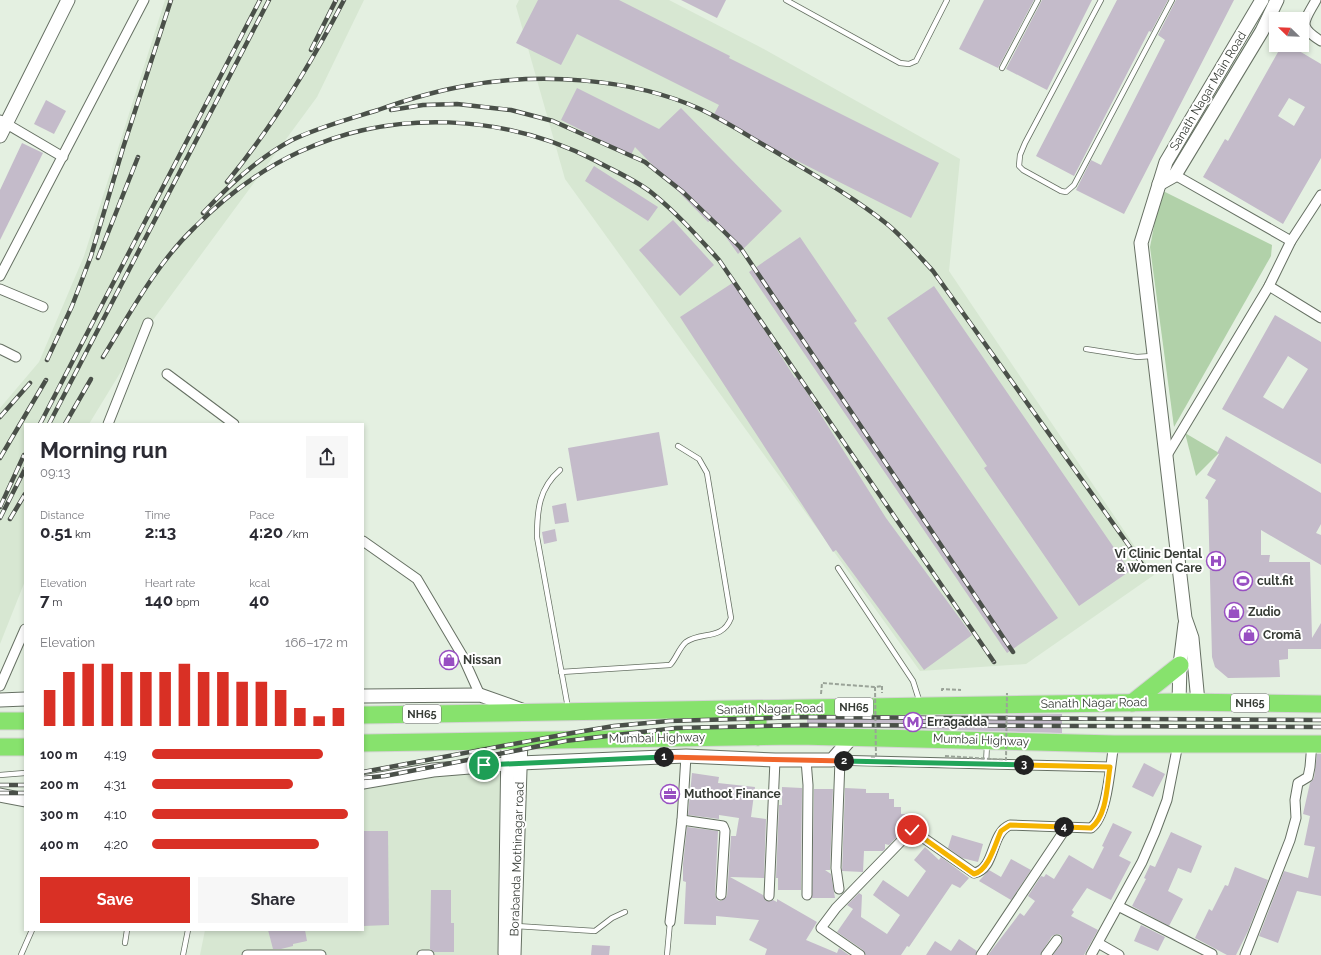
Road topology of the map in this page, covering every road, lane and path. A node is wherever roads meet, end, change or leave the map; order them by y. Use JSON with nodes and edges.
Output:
{"nodes":[{"id":1,"x":68,"y":0,"type":"edge"},
{"id":2,"x":144,"y":0,"type":"edge"},
{"id":3,"x":786,"y":0,"type":"edge"},
{"id":4,"x":947,"y":0,"type":"edge"},
{"id":5,"x":1038,"y":0,"type":"edge"},
{"id":6,"x":1101,"y":0,"type":"edge"},
{"id":7,"x":1172,"y":0,"type":"edge"},
{"id":8,"x":1262,"y":0,"type":"edge"},
{"id":9,"x":1277,"y":0,"type":"edge"},
{"id":10,"x":1316,"y":0,"type":"edge"},
{"id":11,"x":1321,"y":41,"type":"edge"},
{"id":12,"x":1002,"y":68,"type":"dead end"},
{"id":13,"x":3,"y":122,"type":"edge"},
{"id":14,"x":0,"y":136,"type":"edge"},
{"id":15,"x":63,"y":157,"type":"junction"},
{"id":16,"x":1175,"y":175,"type":"junction"},
{"id":17,"x":1159,"y":184,"type":"junction"},
{"id":18,"x":1321,"y":195,"type":"edge"},
{"id":19,"x":1291,"y":241,"type":"junction"},
{"id":20,"x":0,"y":276,"type":"edge"},
{"id":21,"x":1269,"y":286,"type":"junction"},
{"id":22,"x":0,"y":289,"type":"edge"},
{"id":23,"x":43,"y":306,"type":"dead end"},
{"id":24,"x":1321,"y":318,"type":"edge"},
{"id":25,"x":148,"y":322,"type":"dead end"},
{"id":26,"x":0,"y":349,"type":"edge"},
{"id":27,"x":1086,"y":349,"type":"dead end"},
{"id":28,"x":1154,"y":356,"type":"junction"},
{"id":29,"x":16,"y":357,"type":"dead end"},
{"id":30,"x":167,"y":374,"type":"dead end"},
{"id":31,"x":108,"y":423,"type":"edge"},
{"id":32,"x":233,"y":423,"type":"edge"},
{"id":33,"x":678,"y":446,"type":"dead end"},
{"id":34,"x":1166,"y":457,"type":"junction"},
{"id":35,"x":560,"y":470,"type":"dead end"},
{"id":36,"x":364,"y":542,"type":"edge"},
{"id":37,"x":838,"y":568,"type":"dead end"},
{"id":38,"x":1185,"y":618,"type":"junction"},
{"id":39,"x":24,"y":631,"type":"edge"},
{"id":40,"x":1180,"y":665,"type":"junction"},
{"id":41,"x":561,"y":672,"type":"junction"},
{"id":42,"x":822,"y":683,"type":"dead end"},
{"id":43,"x":0,"y":686,"type":"edge"},
{"id":44,"x":882,"y":686,"type":"dead end"},
{"id":45,"x":875,"y":687,"type":"junction"},
{"id":46,"x":1007,"y":693,"type":"dead end"},
{"id":47,"x":480,"y":695,"type":"junction"},
{"id":48,"x":364,"y":696,"type":"edge"},
{"id":49,"x":24,"y":699,"type":"edge"},
{"id":50,"x":0,"y":700,"type":"edge"},
{"id":51,"x":1179,"y":702,"type":"junction"},
{"id":52,"x":1198,"y":702,"type":"junction"},
{"id":53,"x":1132,"y":703,"type":"junction"},
{"id":54,"x":1321,"y":704,"type":"edge"},
{"id":55,"x":921,"y":707,"type":"junction"},
{"id":56,"x":758,"y":709,"type":"junction"},
{"id":57,"x":666,"y":710,"type":"junction"},
{"id":58,"x":529,"y":712,"type":"junction"},
{"id":59,"x":569,"y":712,"type":"junction"},
{"id":60,"x":364,"y":715,"type":"edge"},
{"id":61,"x":0,"y":721,"type":"edge"},
{"id":62,"x":24,"y":721,"type":"edge"},
{"id":63,"x":853,"y":736,"type":"junction"},
{"id":64,"x":758,"y":737,"type":"junction"},
{"id":65,"x":666,"y":738,"type":"junction"},
{"id":66,"x":514,"y":739,"type":"junction"},
{"id":67,"x":988,"y":740,"type":"junction"},
{"id":68,"x":364,"y":743,"type":"edge"},
{"id":69,"x":1316,"y":743,"type":"edge"},
{"id":70,"x":1114,"y":744,"type":"junction"},
{"id":71,"x":1178,"y":744,"type":"junction"},
{"id":72,"x":0,"y":747,"type":"edge"},
{"id":73,"x":24,"y":747,"type":"edge"},
{"id":74,"x":686,"y":756,"type":"junction"},
{"id":75,"x":945,"y":756,"type":"dead end"},
{"id":76,"x":871,"y":757,"type":"dead end"},
{"id":77,"x":775,"y":760,"type":"junction"},
{"id":78,"x":806,"y":760,"type":"junction"},
{"id":79,"x":836,"y":760,"type":"junction"},
{"id":80,"x":514,"y":763,"type":"junction"},
{"id":81,"x":986,"y":764,"type":"junction"},
{"id":82,"x":1110,"y":767,"type":"junction"},
{"id":83,"x":24,"y":774,"type":"edge"},
{"id":84,"x":0,"y":775,"type":"edge"},
{"id":85,"x":364,"y":782,"type":"edge"},
{"id":86,"x":0,"y":795,"type":"edge"},
{"id":87,"x":24,"y":800,"type":"edge"},
{"id":88,"x":682,"y":820,"type":"junction"},
{"id":89,"x":1066,"y":828,"type":"junction"},
{"id":90,"x":839,"y":889,"type":"dead end"},
{"id":91,"x":721,"y":895,"type":"dead end"},
{"id":92,"x":807,"y":895,"type":"dead end"},
{"id":93,"x":769,"y":896,"type":"dead end"},
{"id":94,"x":1118,"y":906,"type":"junction"},
{"id":95,"x":625,"y":912,"type":"dead end"},
{"id":96,"x":670,"y":922,"type":"joint"},
{"id":97,"x":515,"y":926,"type":"junction"},
{"id":98,"x":32,"y":931,"type":"edge"},
{"id":99,"x":127,"y":931,"type":"edge"},
{"id":100,"x":188,"y":931,"type":"edge"},
{"id":101,"x":1057,"y":940,"type":"dead end"},
{"id":102,"x":125,"y":943,"type":"dead end"},
{"id":103,"x":1098,"y":943,"type":"junction"},
{"id":104,"x":1212,"y":954,"type":"dead end"},
{"id":105,"x":21,"y":955,"type":"edge"},
{"id":106,"x":183,"y":955,"type":"edge"},
{"id":107,"x":247,"y":955,"type":"edge"},
{"id":108,"x":321,"y":955,"type":"edge"},
{"id":109,"x":422,"y":955,"type":"edge"},
{"id":110,"x":429,"y":955,"type":"edge"},
{"id":111,"x":505,"y":955,"type":"edge"},
{"id":112,"x":514,"y":955,"type":"edge"},
{"id":113,"x":668,"y":955,"type":"edge"},
{"id":114,"x":860,"y":955,"type":"edge"},
{"id":115,"x":982,"y":955,"type":"edge"},
{"id":116,"x":1046,"y":955,"type":"edge"},
{"id":117,"x":1091,"y":955,"type":"edge"},
{"id":118,"x":1119,"y":955,"type":"edge"},
{"id":119,"x":1245,"y":955,"type":"edge"}],
"edges":[{"from":1,"to":13,"type":"street"},
{"from":2,"to":15,"type":"street"},
{"from":3,"to":4,"type":"lane"},
{"from":5,"to":12,"type":"lane"},
{"from":6,"to":7,"type":"lane"},
{"from":8,"to":17,"type":"street","name":"Sanath Nagar Main Road"},
{"from":9,"to":16,"type":"street"},
{"from":10,"to":11,"type":"street"},
{"from":13,"to":14,"type":"street"},
{"from":13,"to":15,"type":"street"},
{"from":15,"to":20,"type":"street"},
{"from":16,"to":17,"type":"street"},
{"from":16,"to":19,"type":"street"},
{"from":17,"to":28,"type":"street","name":"Sanath Nagar Main Road"},
{"from":18,"to":19,"type":"street"},
{"from":19,"to":21,"type":"street"},
{"from":21,"to":24,"type":"street"},
{"from":21,"to":34,"type":"street"},
{"from":22,"to":23,"type":"street"},
{"from":25,"to":31,"type":"street"},
{"from":26,"to":29,"type":"street"},
{"from":27,"to":28,"type":"lane"},
{"from":28,"to":34,"type":"street","name":"Sanath Nagar Main Road"},
{"from":30,"to":32,"type":"street"},
{"from":33,"to":41,"type":"lane"},
{"from":34,"to":38,"type":"street","name":"Sanath Nagar Main Road"},
{"from":35,"to":41,"type":"lane"},
{"from":36,"to":47,"type":"street"},
{"from":37,"to":55,"type":"lane"},
{"from":38,"to":40,"type":"street"},
{"from":38,"to":52,"type":"street"},
{"from":39,"to":43,"type":"street"},
{"from":40,"to":51,"type":"street"},
{"from":40,"to":53,"type":"highway"},
{"from":41,"to":59,"type":"lane"},
{"from":42,"to":45,"type":"path"},
{"from":44,"to":45,"type":"path","bridge":true},
{"from":45,"to":76,"type":"path","bridge":true},
{"from":46,"to":75,"type":"path","bridge":true},
{"from":47,"to":48,"type":"street"},
{"from":47,"to":58,"type":"street"},
{"from":49,"to":50,"type":"street"},
{"from":51,"to":52,"type":"highway","number":"NH65"},
{"from":51,"to":53,"type":"highway","name":"Sanath Nagar Road","number":"NH65"},
{"from":52,"to":54,"type":"highway","number":"NH65"},
{"from":53,"to":55,"type":"highway","name":"Sanath Nagar Road","number":"NH65"},
{"from":55,"to":56,"type":"highway","name":"Sanath Nagar Road","number":"NH65"},
{"from":56,"to":57,"type":"highway","name":"Sanath Nagar Road","number":"NH65"},
{"from":56,"to":64,"type":"highway"},
{"from":57,"to":59,"type":"highway","name":"Sanath Nagar Road","number":"NH65"},
{"from":57,"to":65,"type":"highway"},
{"from":58,"to":59,"type":"highway","name":"Sanath Nagar Road","number":"NH65"},
{"from":58,"to":60,"type":"highway","number":"NH65"},
{"from":61,"to":62,"type":"highway"},
{"from":63,"to":64,"type":"highway","name":"Mumbai Highway"},
{"from":63,"to":67,"type":"highway","name":"Mumbai Highway"},
{"from":63,"to":79,"type":"street"},
{"from":64,"to":65,"type":"highway","name":"Mumbai Highway"},
{"from":65,"to":66,"type":"highway","name":"Mumbai Highway"},
{"from":66,"to":68,"type":"highway","name":"Mumbai Highway"},
{"from":66,"to":80,"type":"street","name":"Borabanda Mothinagar road"},
{"from":67,"to":70,"type":"highway","name":"Mumbai Highway"},
{"from":67,"to":81,"type":"lane"},
{"from":69,"to":71,"type":"highway","name":"Mumbai Highway"},
{"from":69,"to":119,"type":"street"},
{"from":70,"to":71,"type":"highway","name":"Mumbai Highway"},
{"from":70,"to":82,"type":"street"},
{"from":71,"to":94,"type":"street"},
{"from":72,"to":73,"type":"highway"},
{"from":74,"to":77,"type":"street"},
{"from":74,"to":80,"type":"street"},
{"from":74,"to":88,"type":"street"},
{"from":77,"to":78,"type":"street"},
{"from":77,"to":93,"type":"street"},
{"from":78,"to":79,"type":"street"},
{"from":78,"to":92,"type":"street"},
{"from":79,"to":81,"type":"street"},
{"from":79,"to":90,"type":"street"},
{"from":80,"to":85,"type":"street"},
{"from":80,"to":97,"type":"street","name":"Borabanda Mothinagar road"},
{"from":80,"to":111,"type":"street"},
{"from":81,"to":82,"type":"street"},
{"from":82,"to":89,"type":"street"},
{"from":83,"to":84,"type":"lane"},
{"from":86,"to":87,"type":"street"},
{"from":88,"to":91,"type":"street"},
{"from":88,"to":96,"type":"street"},
{"from":89,"to":114,"type":"street"},
{"from":89,"to":115,"type":"street"},
{"from":94,"to":103,"type":"street"},
{"from":94,"to":104,"type":"street"},
{"from":95,"to":97,"type":"lane"},
{"from":96,"to":113,"type":"lane"},
{"from":97,"to":112,"type":"street","name":"Borabanda Mothinagar road"},
{"from":98,"to":105,"type":"lane"},
{"from":99,"to":102,"type":"lane"},
{"from":100,"to":106,"type":"lane"},
{"from":101,"to":116,"type":"street"},
{"from":103,"to":117,"type":"street"},
{"from":103,"to":118,"type":"street"},
{"from":107,"to":108,"type":"street"},
{"from":109,"to":110,"type":"street"}]}
